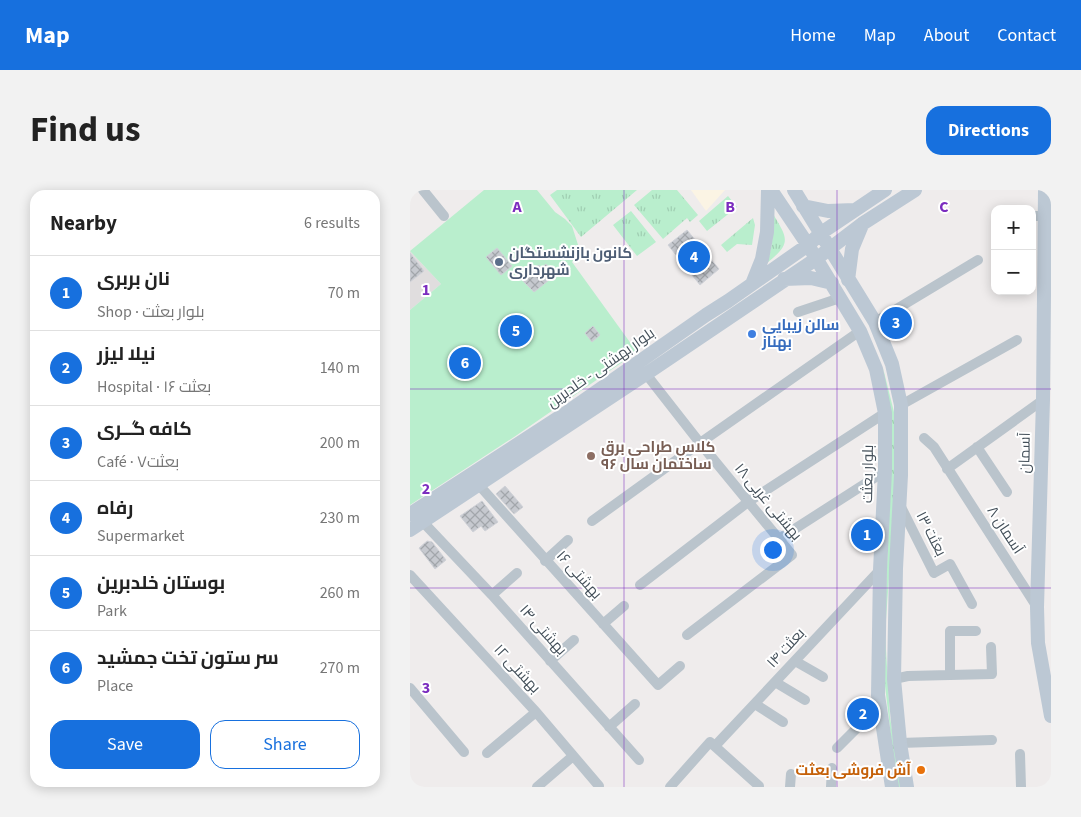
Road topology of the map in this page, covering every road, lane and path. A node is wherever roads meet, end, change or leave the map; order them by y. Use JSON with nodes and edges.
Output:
{"nodes":[{"id":1,"x":423,"y":190,"type":"edge"},
{"id":2,"x":769,"y":190,"type":"edge"},
{"id":3,"x":794,"y":190,"type":"edge"},
{"id":4,"x":885,"y":190,"type":"edge"},
{"id":5,"x":915,"y":190,"type":"edge"},
{"id":6,"x":1045,"y":190,"type":"edge"},
{"id":7,"x":803,"y":206,"type":"junction"},
{"id":8,"x":855,"y":210,"type":"junction"},
{"id":9,"x":444,"y":216,"type":"dead end"},
{"id":10,"x":1038,"y":216,"type":"edge"},
{"id":11,"x":862,"y":224,"type":"junction"},
{"id":12,"x":821,"y":233,"type":"junction"},
{"id":13,"x":808,"y":245,"type":"junction"},
{"id":14,"x":830,"y":248,"type":"junction"},
{"id":15,"x":816,"y":259,"type":"junction"},
{"id":16,"x":978,"y":260,"type":"dead end"},
{"id":17,"x":784,"y":279,"type":"junction"},
{"id":18,"x":848,"y":280,"type":"junction"},
{"id":19,"x":832,"y":283,"type":"junction"},
{"id":20,"x":752,"y":284,"type":"junction"},
{"id":21,"x":840,"y":298,"type":"junction"},
{"id":22,"x":732,"y":307,"type":"junction"},
{"id":23,"x":798,"y":312,"type":"dead end"},
{"id":24,"x":875,"y":322,"type":"junction"},
{"id":25,"x":860,"y":331,"type":"junction"},
{"id":26,"x":1016,"y":340,"type":"dead end"},
{"id":27,"x":891,"y":361,"type":"junction"},
{"id":28,"x":875,"y":366,"type":"junction"},
{"id":29,"x":646,"y":374,"type":"junction"},
{"id":30,"x":1042,"y":400,"type":"junction"},
{"id":31,"x":901,"y":405,"type":"junction"},
{"id":32,"x":885,"y":413,"type":"junction"},
{"id":33,"x":924,"y":438,"type":"dead end"},
{"id":34,"x":700,"y":443,"type":"junction"},
{"id":35,"x":977,"y":447,"type":"junction"},
{"id":36,"x":947,"y":469,"type":"junction"},
{"id":37,"x":885,"y":471,"type":"junction"},
{"id":38,"x":478,"y":484,"type":"junction"},
{"id":39,"x":1007,"y":492,"type":"dead end"},
{"id":40,"x":748,"y":502,"type":"junction"},
{"id":41,"x":900,"y":505,"type":"junction"},
{"id":42,"x":416,"y":518,"type":"edge"},
{"id":43,"x":592,"y":521,"type":"dead end"},
{"id":44,"x":410,"y":530,"type":"edge"},
{"id":45,"x":779,"y":538,"type":"junction"},
{"id":46,"x":568,"y":540,"type":"dead end"},
{"id":47,"x":545,"y":561,"type":"junction"},
{"id":48,"x":880,"y":570,"type":"junction"},
{"id":49,"x":517,"y":572,"type":"dead end"},
{"id":50,"x":410,"y":575,"type":"edge"},
{"id":51,"x":640,"y":586,"type":"dead end"},
{"id":52,"x":492,"y":595,"type":"junction"},
{"id":53,"x":972,"y":604,"type":"dead end"},
{"id":54,"x":624,"y":606,"type":"dead end"},
{"id":55,"x":1037,"y":607,"type":"junction"},
{"id":56,"x":603,"y":624,"type":"junction"},
{"id":57,"x":976,"y":631,"type":"dead end"},
{"id":58,"x":687,"y":635,"type":"dead end"},
{"id":59,"x":574,"y":640,"type":"dead end"},
{"id":60,"x":991,"y":647,"type":"dead end"},
{"id":61,"x":795,"y":660,"type":"junction"},
{"id":62,"x":550,"y":661,"type":"junction"},
{"id":63,"x":680,"y":666,"type":"dead end"},
{"id":64,"x":950,"y":674,"type":"junction"},
{"id":65,"x":823,"y":677,"type":"dead end"},
{"id":66,"x":894,"y":679,"type":"junction"},
{"id":67,"x":877,"y":680,"type":"junction"},
{"id":68,"x":775,"y":682,"type":"junction"},
{"id":69,"x":410,"y":688,"type":"edge"},
{"id":70,"x":805,"y":700,"type":"dead end"},
{"id":71,"x":635,"y":704,"type":"dead end"},
{"id":72,"x":755,"y":704,"type":"junction"},
{"id":73,"x":879,"y":706,"type":"junction"},
{"id":74,"x":536,"y":712,"type":"junction"},
{"id":75,"x":1051,"y":716,"type":"edge"},
{"id":76,"x":783,"y":722,"type":"dead end"},
{"id":77,"x":608,"y":727,"type":"junction"},
{"id":78,"x":992,"y":740,"type":"dead end"},
{"id":79,"x":900,"y":743,"type":"junction"},
{"id":80,"x":715,"y":746,"type":"junction"},
{"id":81,"x":838,"y":748,"type":"dead end"},
{"id":82,"x":464,"y":752,"type":"dead end"},
{"id":83,"x":487,"y":753,"type":"dead end"},
{"id":84,"x":1020,"y":754,"type":"dead end"},
{"id":85,"x":573,"y":756,"type":"junction"},
{"id":86,"x":639,"y":760,"type":"dead end"},
{"id":87,"x":832,"y":768,"type":"dead end"},
{"id":88,"x":791,"y":774,"type":"dead end"},
{"id":89,"x":594,"y":785,"type":"edge"},
{"id":90,"x":759,"y":786,"type":"dead end"},
{"id":91,"x":537,"y":787,"type":"edge"},
{"id":92,"x":670,"y":787,"type":"edge"},
{"id":93,"x":790,"y":787,"type":"edge"},
{"id":94,"x":831,"y":787,"type":"edge"},
{"id":95,"x":892,"y":787,"type":"edge"},
{"id":96,"x":907,"y":787,"type":"edge"},
{"id":97,"x":1021,"y":787,"type":"edge"}],
"edges":[{"from":1,"to":9,"type":"street"},
{"from":2,"to":13,"type":"main road","name":"بلوار بعثت"},
{"from":2,"to":20,"type":"main road"},
{"from":3,"to":7,"type":"main road"},
{"from":4,"to":8,"type":"main road","name":"بلوار بهشتی - خلدبرین"},
{"from":5,"to":11,"type":"main road","name":"بلوار بهشتی - خلدبرین"},
{"from":6,"to":10,"type":"main road","name":"آسمان"},
{"from":7,"to":8,"type":"main road"},
{"from":7,"to":12,"type":"main road"},
{"from":8,"to":12,"type":"main road","name":"بلوار بهشتی - خلدبرین"},
{"from":10,"to":30,"type":"main road","name":"آسمان"},
{"from":11,"to":14,"type":"main road","name":"بلوار بهشتی - خلدبرین"},
{"from":11,"to":18,"type":"main road"},
{"from":12,"to":13,"type":"main road","name":"بلوار بهشتی - خلدبرین"},
{"from":12,"to":14,"type":"main road"},
{"from":13,"to":15,"type":"main road","name":"بلوار بعثت"},
{"from":13,"to":20,"type":"main road","name":"بلوار بهشتی - خلدبرین"},
{"from":14,"to":15,"type":"main road","name":"بلوار بهشتی - خلدبرین"},
{"from":14,"to":18,"type":"main road"},
{"from":15,"to":17,"type":"main road","name":"بلوار بهشتی - خلدبرین"},
{"from":15,"to":19,"type":"main road","name":"بلوار بعثت"},
{"from":16,"to":24,"type":"street"},
{"from":17,"to":19,"type":"main road"},
{"from":17,"to":22,"type":"main road","name":"بلوار بهشتی - خلدبرین"},
{"from":18,"to":24,"type":"main road"},
{"from":19,"to":21,"type":"main road","name":"بلوار بعثت"},
{"from":20,"to":22,"type":"main road","name":"بلوار بهشتی - خلدبرین"},
{"from":21,"to":23,"type":"street"},
{"from":21,"to":25,"type":"main road","name":"بلوار بعثت"},
{"from":22,"to":29,"type":"main road","name":"بلوار بهشتی - خلدبرین"},
{"from":22,"to":42,"type":"main road","name":"بلوار بهشتی - خلدبرین"},
{"from":24,"to":27,"type":"main road"},
{"from":25,"to":28,"type":"main road","name":"بلوار بعثت"},
{"from":25,"to":34,"type":"street"},
{"from":26,"to":31,"type":"street"},
{"from":27,"to":28,"type":"main road"},
{"from":27,"to":31,"type":"main road"},
{"from":28,"to":32,"type":"main road","name":"بلوار بعثت"},
{"from":29,"to":34,"type":"street","name":"بهشتی غربی ۱۸"},
{"from":29,"to":38,"type":"main road","name":"بلوار بهشتی - خلدبرین"},
{"from":30,"to":35,"type":"street"},
{"from":30,"to":55,"type":"main road","name":"آسمان"},
{"from":31,"to":41,"type":"main road"},
{"from":32,"to":37,"type":"main road","name":"بلوار بعثت"},
{"from":32,"to":40,"type":"street"},
{"from":33,"to":36,"type":"street","name":"۸ آسمان"},
{"from":34,"to":40,"type":"street","name":"بهشتی غربی ۱۸"},
{"from":34,"to":43,"type":"street"},
{"from":35,"to":36,"type":"street"},
{"from":35,"to":39,"type":"street"},
{"from":36,"to":55,"type":"street","name":"۸ آسمان"},
{"from":37,"to":45,"type":"street"},
{"from":37,"to":48,"type":"main road","name":"بلوار بعثت"},
{"from":38,"to":42,"type":"main road","name":"بلوار بهشتی - خلدبرین"},
{"from":38,"to":47,"type":"street","name":"۱۶ بهشتی"},
{"from":40,"to":45,"type":"street","name":"بهشتی غربی ۱۸"},
{"from":40,"to":51,"type":"street"},
{"from":41,"to":53,"type":"street","name":"۱۳ بعثت"},
{"from":41,"to":66,"type":"main road"},
{"from":42,"to":44,"type":"main road","name":"بلوار بهشتی - خلدبرین"},
{"from":42,"to":52,"type":"street","name":"۱۴ بهشتی"},
{"from":45,"to":58,"type":"street","name":"بهشتی غربی ۱۸"},
{"from":46,"to":47,"type":"street"},
{"from":47,"to":56,"type":"street","name":"۱۶ بهشتی"},
{"from":48,"to":61,"type":"street","name":"بعثت ۱۴"},
{"from":48,"to":67,"type":"main road","name":"بلوار بعثت"},
{"from":49,"to":52,"type":"street"},
{"from":50,"to":74,"type":"street","name":"۱۲ بهشتی"},
{"from":52,"to":62,"type":"street","name":"۱۴ بهشتی"},
{"from":54,"to":56,"type":"street"},
{"from":55,"to":75,"type":"main road","name":"آسمان"},
{"from":56,"to":63,"type":"street","name":"۱۶ بهشتی"},
{"from":57,"to":64,"type":"street"},
{"from":59,"to":62,"type":"street"},
{"from":60,"to":64,"type":"street"},
{"from":61,"to":65,"type":"street"},
{"from":61,"to":68,"type":"street","name":"بعثت ۱۴"},
{"from":62,"to":77,"type":"street","name":"۱۴ بهشتی"},
{"from":64,"to":66,"type":"street"},
{"from":66,"to":67,"type":"main road"},
{"from":66,"to":79,"type":"main road"},
{"from":67,"to":73,"type":"main road","name":"بلوار بعثت"},
{"from":68,"to":70,"type":"street"},
{"from":68,"to":72,"type":"street","name":"بعثت ۱۴"},
{"from":69,"to":82,"type":"street"},
{"from":71,"to":77,"type":"street"},
{"from":72,"to":76,"type":"street"},
{"from":72,"to":80,"type":"street","name":"بعثت ۱۴"},
{"from":73,"to":81,"type":"street"},
{"from":73,"to":95,"type":"main road","name":"بلوار بعثت"},
{"from":74,"to":83,"type":"street"},
{"from":74,"to":85,"type":"street","name":"۱۲ بهشتی"},
{"from":77,"to":86,"type":"street","name":"۱۴ بهشتی"},
{"from":78,"to":79,"type":"street"},
{"from":79,"to":96,"type":"main road"},
{"from":80,"to":90,"type":"street"},
{"from":80,"to":92,"type":"street","name":"بعثت ۱۴"},
{"from":84,"to":97,"type":"street"},
{"from":85,"to":89,"type":"street","name":"۱۲ بهشتی"},
{"from":85,"to":91,"type":"street"},
{"from":87,"to":94,"type":"street"},
{"from":88,"to":93,"type":"street"}]}
